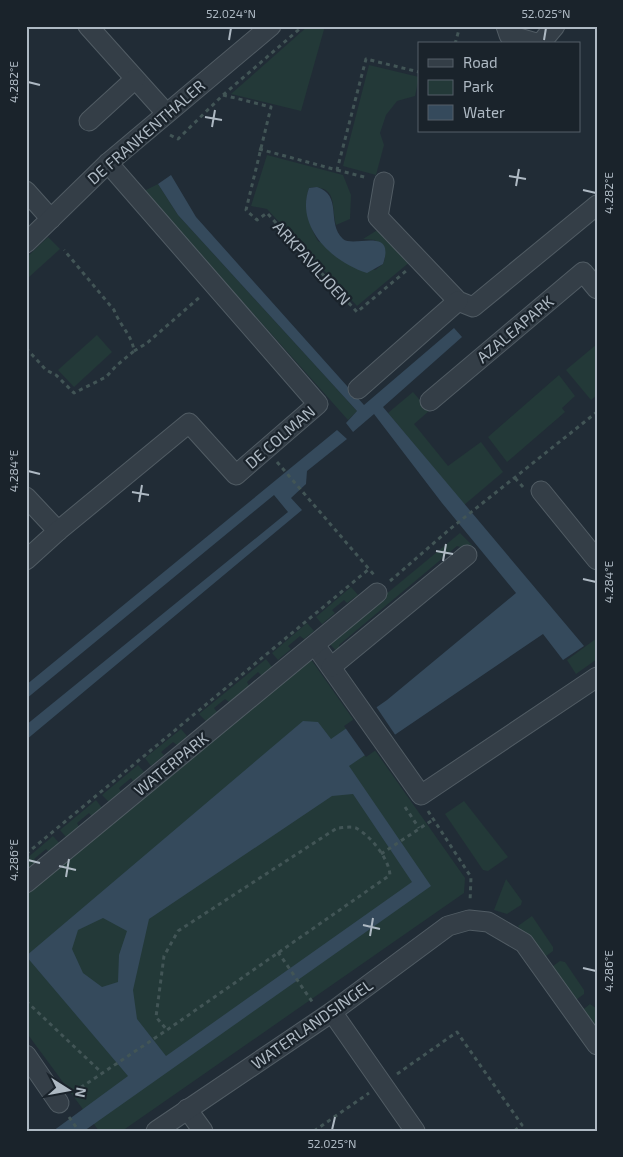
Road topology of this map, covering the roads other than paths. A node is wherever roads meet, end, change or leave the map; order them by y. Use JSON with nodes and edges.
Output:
{"nodes":[{"id":1,"x":88,"y":26,"type":"edge"},
{"id":2,"x":271,"y":26,"type":"edge"},
{"id":3,"x":506,"y":26,"type":"edge"},
{"id":4,"x":555,"y":26,"type":"edge"},
{"id":5,"x":533,"y":42,"type":"edge"},
{"id":6,"x":542,"y":42,"type":"edge"},
{"id":7,"x":135,"y":79,"type":"junction"},
{"id":8,"x":160,"y":119,"type":"junction"},
{"id":9,"x":89,"y":121,"type":"dead end"},
{"id":10,"x":108,"y":163,"type":"junction"},
{"id":11,"x":384,"y":182,"type":"road end"},
{"id":12,"x":26,"y":191,"type":"edge"},
{"id":13,"x":597,"y":205,"type":"edge"},
{"id":14,"x":51,"y":219,"type":"junction"},
{"id":15,"x":26,"y":244,"type":"edge"},
{"id":16,"x":597,"y":289,"type":"edge"},
{"id":17,"x":458,"y":300,"type":"junction"},
{"id":18,"x":358,"y":389,"type":"dead end"},
{"id":19,"x":430,"y":401,"type":"dead end"},
{"id":20,"x":534,"y":491,"type":"road end"},
{"id":21,"x":26,"y":496,"type":"edge"},
{"id":22,"x":58,"y":531,"type":"junction"},
{"id":23,"x":467,"y":555,"type":"dead end"},
{"id":24,"x":26,"y":560,"type":"edge"},
{"id":25,"x":597,"y":560,"type":"edge"},
{"id":26,"x":380,"y":590,"type":"road end"},
{"id":27,"x":315,"y":645,"type":"junction"},
{"id":28,"x":331,"y":667,"type":"junction"},
{"id":29,"x":597,"y":677,"type":"edge"},
{"id":30,"x":26,"y":883,"type":"edge"},
{"id":31,"x":332,"y":1012,"type":"junction"},
{"id":32,"x":597,"y":1045,"type":"edge"},
{"id":33,"x":26,"y":1055,"type":"edge"},
{"id":34,"x":62,"y":1108,"type":"road end"},
{"id":35,"x":187,"y":1109,"type":"junction"},
{"id":36,"x":159,"y":1130,"type":"edge"},
{"id":37,"x":203,"y":1131,"type":"edge"},
{"id":38,"x":414,"y":1131,"type":"edge"}],
"edges":[{"from":1,"to":7,"type":"street"},
{"from":2,"to":8,"type":"street","name":"DE FRANKENTHALER"},
{"from":3,"to":5,"type":"street"},
{"from":4,"to":6,"type":"street"},
{"from":7,"to":8,"type":"street"},
{"from":7,"to":9,"type":"street"},
{"from":8,"to":10,"type":"street","name":"DE FRANKENTHALER"},
{"from":10,"to":14,"type":"street","name":"DE FRANKENTHALER"},
{"from":10,"to":22,"type":"street","name":"DE COLMAN"},
{"from":11,"to":17,"type":"street"},
{"from":12,"to":14,"type":"street"},
{"from":13,"to":17,"type":"street"},
{"from":14,"to":15,"type":"street","name":"DE FRANKENTHALER"},
{"from":16,"to":19,"type":"street","name":"AZALEAPARK"},
{"from":17,"to":18,"type":"street"},
{"from":20,"to":25,"type":"street"},
{"from":21,"to":22,"type":"street"},
{"from":22,"to":24,"type":"street","name":"DE COLMAN"},
{"from":23,"to":28,"type":"street"},
{"from":26,"to":27,"type":"street","name":"WATERPARK"},
{"from":27,"to":28,"type":"street"},
{"from":27,"to":30,"type":"street","name":"WATERPARK"},
{"from":28,"to":29,"type":"street"},
{"from":31,"to":32,"type":"street","name":"WATERLANDSINGEL"},
{"from":31,"to":35,"type":"street","name":"WATERLANDSINGEL"},
{"from":31,"to":38,"type":"street"},
{"from":33,"to":34,"type":"street"},
{"from":35,"to":36,"type":"street","name":"WATERLANDSINGEL"},
{"from":35,"to":37,"type":"street"}]}
